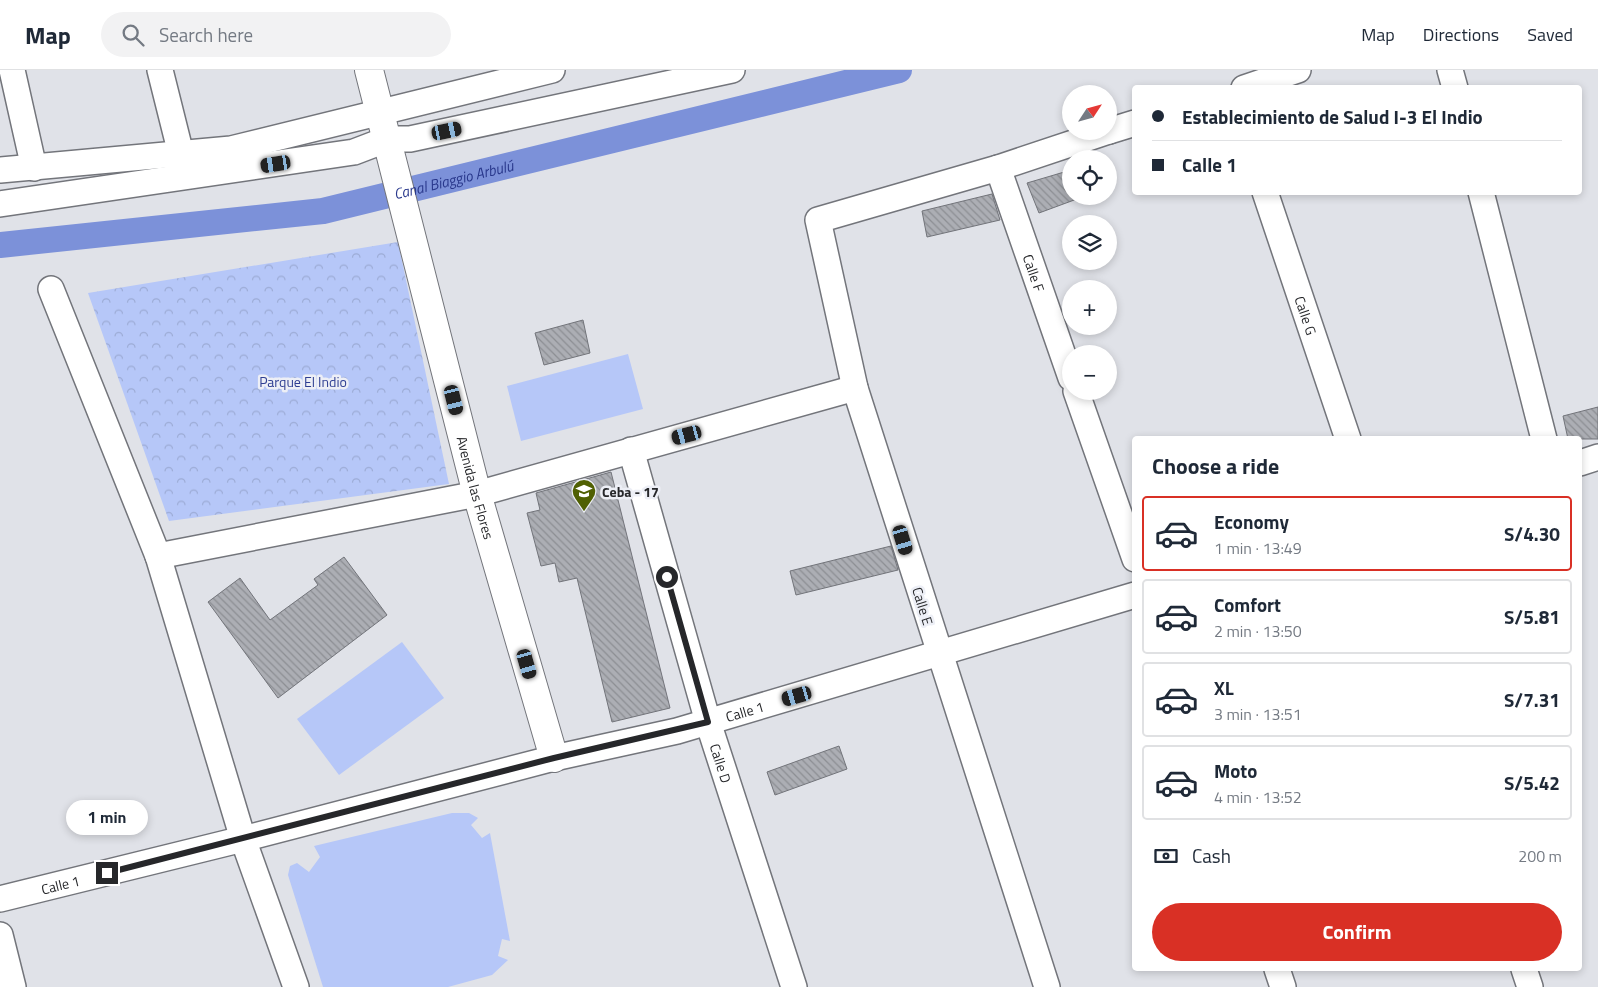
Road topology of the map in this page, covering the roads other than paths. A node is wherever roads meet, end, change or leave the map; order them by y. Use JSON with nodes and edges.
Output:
{"nodes":[{"id":1,"x":12,"y":70,"type":"edge"},
{"id":2,"x":160,"y":70,"type":"edge"},
{"id":3,"x":369,"y":70,"type":"edge"},
{"id":4,"x":552,"y":70,"type":"edge"},
{"id":5,"x":732,"y":70,"type":"edge"},
{"id":6,"x":1298,"y":70,"type":"edge"},
{"id":7,"x":1450,"y":70,"type":"edge"},
{"id":8,"x":1253,"y":85,"type":"edge"},
{"id":9,"x":1453,"y":85,"type":"edge"},
{"id":10,"x":380,"y":112,"type":"junction"},
{"id":11,"x":1132,"y":124,"type":"edge"},
{"id":12,"x":1118,"y":128,"type":"edge"},
{"id":13,"x":1082,"y":140,"type":"edge"},
{"id":14,"x":390,"y":148,"type":"junction"},
{"id":15,"x":181,"y":154,"type":"junction"},
{"id":16,"x":34,"y":168,"type":"junction"},
{"id":17,"x":998,"y":168,"type":"junction"},
{"id":18,"x":0,"y":170,"type":"edge"},
{"id":19,"x":1265,"y":195,"type":"edge"},
{"id":20,"x":1482,"y":195,"type":"edge"},
{"id":21,"x":0,"y":204,"type":"edge"},
{"id":22,"x":50,"y":289,"type":"dead end"},
{"id":23,"x":1062,"y":352,"type":"edge"},
{"id":24,"x":855,"y":388,"type":"junction"},
{"id":25,"x":1079,"y":400,"type":"edge"},
{"id":26,"x":1347,"y":436,"type":"edge"},
{"id":27,"x":1543,"y":436,"type":"edge"},
{"id":28,"x":631,"y":450,"type":"junction"},
{"id":29,"x":1598,"y":457,"type":"edge"},
{"id":30,"x":1582,"y":461,"type":"edge"},
{"id":31,"x":477,"y":494,"type":"junction"},
{"id":32,"x":1132,"y":550,"type":"edge"},
{"id":33,"x":158,"y":556,"type":"junction"},
{"id":34,"x":1132,"y":596,"type":"edge"},
{"id":35,"x":938,"y":654,"type":"junction"},
{"id":36,"x":708,"y":722,"type":"junction"},
{"id":37,"x":554,"y":758,"type":"junction"},
{"id":38,"x":243,"y":839,"type":"junction"},
{"id":39,"x":0,"y":899,"type":"edge"},
{"id":40,"x":0,"y":935,"type":"edge"},
{"id":41,"x":1278,"y":971,"type":"edge"},
{"id":42,"x":1525,"y":971,"type":"edge"},
{"id":43,"x":13,"y":987,"type":"edge"},
{"id":44,"x":296,"y":987,"type":"edge"},
{"id":45,"x":794,"y":987,"type":"edge"},
{"id":46,"x":1047,"y":987,"type":"edge"},
{"id":47,"x":1283,"y":987,"type":"edge"},
{"id":48,"x":1530,"y":987,"type":"edge"}],
"edges":[{"from":1,"to":16,"type":"street"},
{"from":2,"to":15,"type":"street"},
{"from":3,"to":10,"type":"street","name":"Avenida las Flores"},
{"from":4,"to":10,"type":"street"},
{"from":5,"to":14,"type":"street"},
{"from":6,"to":8,"type":"street"},
{"from":7,"to":9,"type":"street"},
{"from":10,"to":14,"type":"street","name":"Avenida las Flores"},
{"from":10,"to":15,"type":"street"},
{"from":11,"to":12,"type":"street"},
{"from":13,"to":17,"type":"street"},
{"from":14,"to":21,"type":"street"},
{"from":14,"to":31,"type":"street","name":"Avenida las Flores"},
{"from":15,"to":16,"type":"street"},
{"from":16,"to":18,"type":"street"},
{"from":17,"to":23,"type":"street","name":"Calle F"},
{"from":17,"to":24,"type":"street","name":"Calle E"},
{"from":19,"to":26,"type":"street","name":"Calle G"},
{"from":20,"to":27,"type":"street"},
{"from":22,"to":33,"type":"street"},
{"from":24,"to":28,"type":"street"},
{"from":24,"to":35,"type":"street","name":"Calle E"},
{"from":25,"to":32,"type":"street"},
{"from":28,"to":31,"type":"street"},
{"from":28,"to":36,"type":"street","name":"Calle D"},
{"from":29,"to":30,"type":"street"},
{"from":31,"to":33,"type":"street"},
{"from":31,"to":37,"type":"street","name":"Avenida las Flores"},
{"from":33,"to":38,"type":"street"},
{"from":34,"to":35,"type":"street","name":"Calle 1"},
{"from":35,"to":36,"type":"street","name":"Calle 1"},
{"from":35,"to":46,"type":"street","name":"Calle E"},
{"from":36,"to":37,"type":"street","name":"Calle 1"},
{"from":36,"to":45,"type":"street","name":"Calle D"},
{"from":37,"to":38,"type":"street","name":"Calle 1"},
{"from":38,"to":39,"type":"street","name":"Calle 1"},
{"from":38,"to":44,"type":"street"},
{"from":40,"to":43,"type":"street"},
{"from":41,"to":47,"type":"street"},
{"from":42,"to":48,"type":"street"}]}
